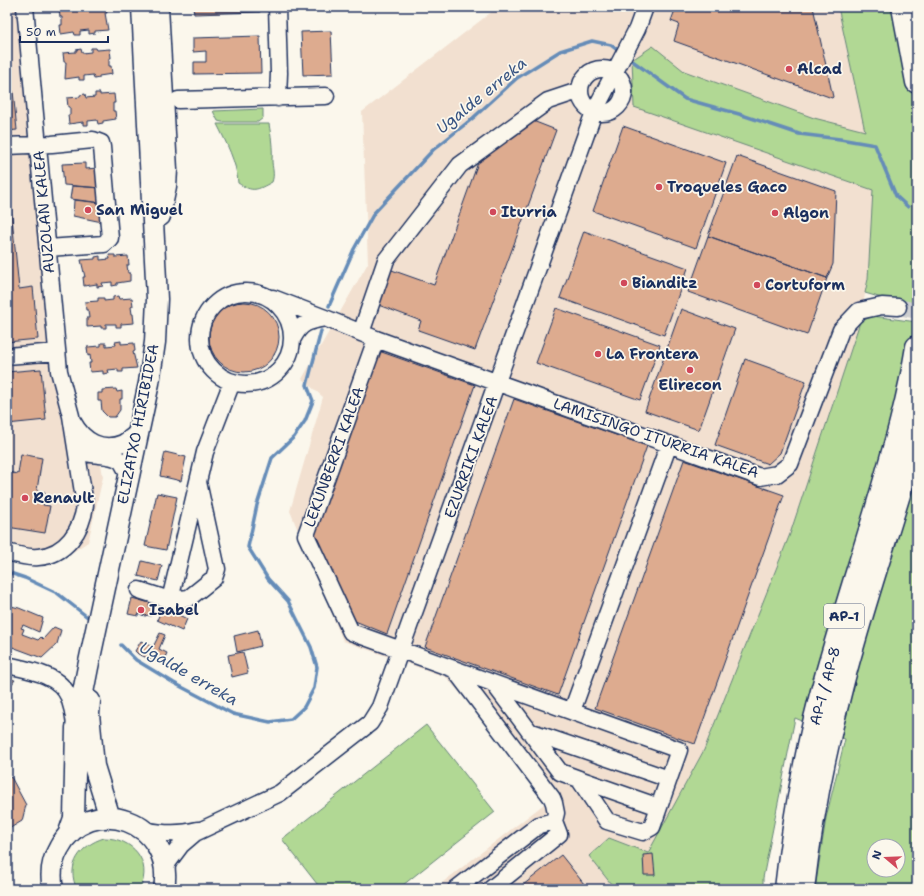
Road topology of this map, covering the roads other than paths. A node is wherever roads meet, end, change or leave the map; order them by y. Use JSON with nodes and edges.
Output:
{"nodes":[{"id":1,"x":25,"y":7,"type":"edge"},
{"id":2,"x":142,"y":7,"type":"edge"},
{"id":3,"x":158,"y":7,"type":"edge"},
{"id":4,"x":277,"y":7,"type":"edge"},
{"id":5,"x":645,"y":7,"type":"edge"},
{"id":6,"x":903,"y":7,"type":"edge"},
{"id":7,"x":916,"y":7,"type":"edge"},
{"id":8,"x":917,"y":15,"type":"edge"},
{"id":9,"x":615,"y":73,"type":"junction"},
{"id":10,"x":917,"y":82,"type":"edge"},
{"id":11,"x":580,"y":94,"type":"junction"},
{"id":12,"x":326,"y":96,"type":"dead end"},
{"id":13,"x":278,"y":98,"type":"junction"},
{"id":14,"x":178,"y":100,"type":"dead end"},
{"id":15,"x":594,"y":112,"type":"junction"},
{"id":16,"x":38,"y":145,"type":"junction"},
{"id":17,"x":7,"y":146,"type":"edge"},
{"id":18,"x":48,"y":248,"type":"junction"},
{"id":19,"x":272,"y":298,"type":"junction"},
{"id":20,"x":898,"y":307,"type":"tunnel mouth"},
{"id":21,"x":325,"y":318,"type":"junction"},
{"id":22,"x":361,"y":332,"type":"junction"},
{"id":23,"x":293,"y":338,"type":"junction"},
{"id":24,"x":376,"y":339,"type":"junction"},
{"id":25,"x":917,"y":347,"type":"edge"},
{"id":26,"x":57,"y":352,"type":"junction"},
{"id":27,"x":7,"y":356,"type":"edge"},
{"id":28,"x":232,"y":382,"type":"junction"},
{"id":29,"x":498,"y":382,"type":"junction"},
{"id":30,"x":70,"y":416,"type":"junction"},
{"id":31,"x":138,"y":432,"type":"junction"},
{"id":32,"x":917,"y":433,"type":"edge"},
{"id":33,"x":669,"y":444,"type":"junction"},
{"id":34,"x":76,"y":448,"type":"junction"},
{"id":35,"x":94,"y":449,"type":"junction"},
{"id":36,"x":129,"y":475,"type":"junction"},
{"id":37,"x":81,"y":478,"type":"junction"},
{"id":38,"x":198,"y":482,"type":"junction"},
{"id":39,"x":7,"y":552,"type":"edge"},
{"id":40,"x":139,"y":590,"type":"dead end"},
{"id":41,"x":170,"y":600,"type":"junction"},
{"id":42,"x":401,"y":650,"type":"junction"},
{"id":43,"x":7,"y":665,"type":"edge"},
{"id":44,"x":454,"y":669,"type":"junction"},
{"id":45,"x":494,"y":684,"type":"junction"},
{"id":46,"x":572,"y":711,"type":"junction"},
{"id":47,"x":76,"y":728,"type":"junction"},
{"id":48,"x":529,"y":731,"type":"junction"},
{"id":49,"x":578,"y":779,"type":"junction"},
{"id":50,"x":669,"y":779,"type":"junction"},
{"id":51,"x":659,"y":808,"type":"junction"},
{"id":52,"x":110,"y":818,"type":"junction"},
{"id":53,"x":554,"y":821,"type":"junction"},
{"id":54,"x":204,"y":828,"type":"junction"},
{"id":55,"x":144,"y":830,"type":"junction"},
{"id":56,"x":68,"y":835,"type":"junction"},
{"id":57,"x":165,"y":869,"type":"junction"},
{"id":58,"x":53,"y":888,"type":"edge"},
{"id":59,"x":164,"y":889,"type":"edge"},
{"id":60,"x":456,"y":889,"type":"edge"},
{"id":61,"x":491,"y":889,"type":"edge"},
{"id":62,"x":786,"y":889,"type":"edge"},
{"id":63,"x":804,"y":889,"type":"edge"}],
"edges":[{"from":1,"to":16,"type":"street","name":"AUZOLAN KALEA"},
{"from":2,"to":31,"type":"main road","name":"ELIZATXO HIRIBIDEA"},
{"from":3,"to":52,"type":"main road","name":"ELIZATXO HIRIBIDEA"},
{"from":4,"to":13,"type":"street"},
{"from":5,"to":9,"type":"street","name":"EZURRIKI KALEA"},
{"from":6,"to":10,"type":"highway"},
{"from":7,"to":8,"type":"highway"},
{"from":9,"to":11,"type":"street"},
{"from":9,"to":15,"type":"street","name":"EZURRIKI KALEA"},
{"from":11,"to":15,"type":"street"},
{"from":11,"to":22,"type":"street"},
{"from":12,"to":13,"type":"street"},
{"from":13,"to":14,"type":"street"},
{"from":15,"to":29,"type":"street","name":"EZURRIKI KALEA"},
{"from":16,"to":17,"type":"street"},
{"from":16,"to":18,"type":"street","name":"AUZOLAN KALEA"},
{"from":16,"to":18,"type":"street"},
{"from":18,"to":26,"type":"street","name":"AUZOLAN KALEA"},
{"from":19,"to":21,"type":"street","name":"LAMISINGO ITURRIA KALEA"},
{"from":19,"to":23,"type":"street"},
{"from":19,"to":28,"type":"street"},
{"from":20,"to":33,"type":"street","name":"LAMISINGO ITURRIA KALEA"},
{"from":21,"to":22,"type":"street","name":"LAMISINGO ITURRIA KALEA"},
{"from":21,"to":23,"type":"street"},
{"from":22,"to":24,"type":"street","name":"LAMISINGO ITURRIA KALEA"},
{"from":23,"to":28,"type":"street"},
{"from":24,"to":29,"type":"street","name":"LAMISINGO ITURRIA KALEA"},
{"from":24,"to":42,"type":"street","name":"LEKUNBERRI KALEA"},
{"from":25,"to":62,"type":"highway","name":"AP-1 / AP-8","number":"AP-1"},
{"from":26,"to":27,"type":"street"},
{"from":26,"to":30,"type":"street","name":"AUZOLAN KALEA"},
{"from":28,"to":38,"type":"street"},
{"from":29,"to":33,"type":"street","name":"LAMISINGO ITURRIA KALEA"},
{"from":29,"to":42,"type":"street","name":"EZURRIKI KALEA"},
{"from":30,"to":34,"type":"street","name":"AUZOLAN KALEA"},
{"from":30,"to":35,"type":"street","name":"AUZOLAN KALEA"},
{"from":31,"to":35,"type":"street"},
{"from":31,"to":36,"type":"main road","name":"ELIZATXO HIRIBIDEA"},
{"from":32,"to":63,"type":"highway","name":"AP-1 / AP-8","number":"AP-1"},
{"from":33,"to":46,"type":"street"},
{"from":34,"to":35,"type":"street"},
{"from":34,"to":37,"type":"street","name":"AUZOLAN KALEA"},
{"from":35,"to":36,"type":"street"},
{"from":35,"to":37,"type":"street"},
{"from":36,"to":47,"type":"main road","name":"ELIZATXO HIRIBIDEA"},
{"from":37,"to":39,"type":"street","name":"AUZOLAN KALEA"},
{"from":38,"to":41,"type":"street"},
{"from":38,"to":41,"type":"street"},
{"from":40,"to":41,"type":"street"},
{"from":42,"to":44,"type":"street","name":"LEKUNBERRI KALEA"},
{"from":42,"to":54,"type":"street","name":"EZURRIKI KALEA"},
{"from":43,"to":47,"type":"street"},
{"from":44,"to":45,"type":"street","name":"LEKUNBERRI KALEA"},
{"from":44,"to":53,"type":"street"},
{"from":45,"to":46,"type":"street","name":"LEKUNBERRI KALEA"},
{"from":45,"to":48,"type":"street"},
{"from":46,"to":50,"type":"street","name":"LEKUNBERRI KALEA"},
{"from":47,"to":56,"type":"main road","name":"ELIZATXO HIRIBIDEA"},
{"from":48,"to":49,"type":"street"},
{"from":48,"to":50,"type":"street"},
{"from":49,"to":51,"type":"street"},
{"from":49,"to":51,"type":"street"},
{"from":50,"to":51,"type":"street"},
{"from":52,"to":55,"type":"main road"},
{"from":52,"to":56,"type":"main road"},
{"from":53,"to":60,"type":"street"},
{"from":53,"to":61,"type":"street"},
{"from":54,"to":55,"type":"street"},
{"from":54,"to":57,"type":"street"},
{"from":55,"to":57,"type":"main road"},
{"from":56,"to":58,"type":"main road"},
{"from":57,"to":59,"type":"main road"}]}
